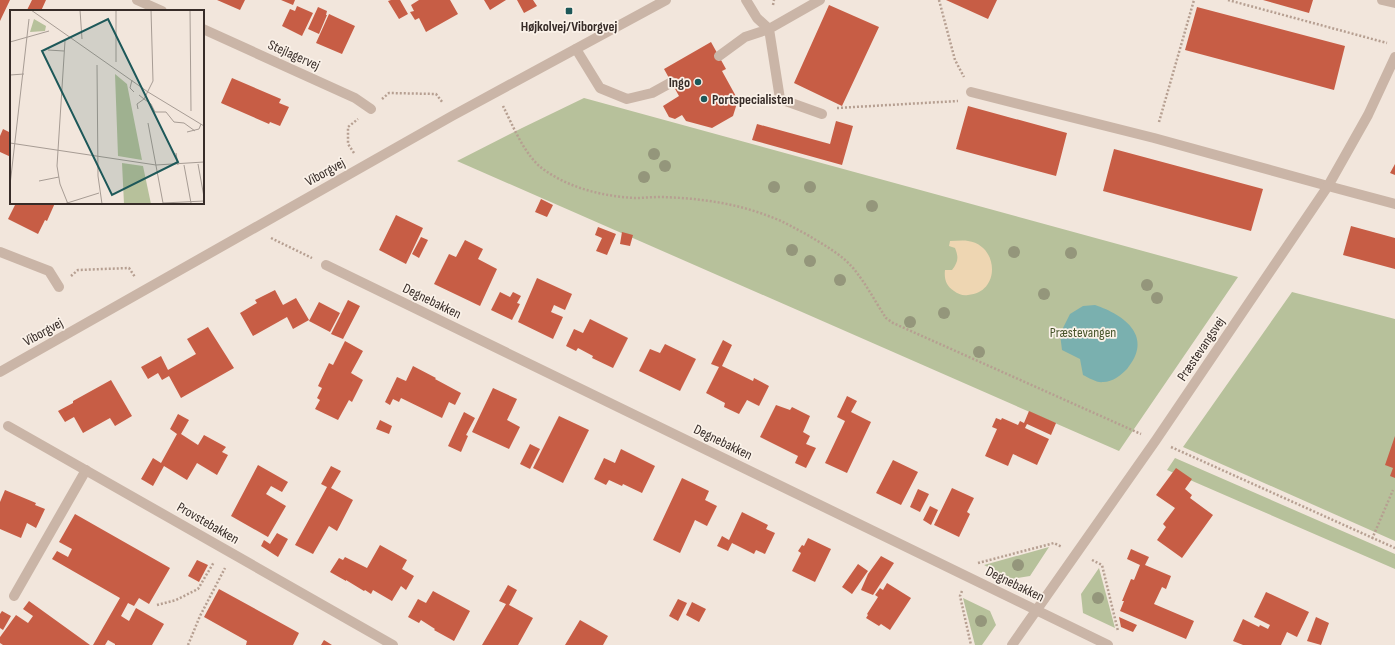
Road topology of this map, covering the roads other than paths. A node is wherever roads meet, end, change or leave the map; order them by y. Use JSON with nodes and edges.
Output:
{"nodes":[{"id":1,"x":138,"y":0,"type":"edge"},
{"id":2,"x":666,"y":0,"type":"edge"},
{"id":3,"x":746,"y":0,"type":"edge"},
{"id":4,"x":820,"y":0,"type":"edge"},
{"id":5,"x":1382,"y":0,"type":"edge"},
{"id":6,"x":1395,"y":3,"type":"edge"},
{"id":7,"x":160,"y":10,"type":"edge"},
{"id":8,"x":204,"y":29,"type":"edge"},
{"id":9,"x":770,"y":29,"type":"junction"},
{"id":10,"x":576,"y":50,"type":"junction"},
{"id":11,"x":719,"y":56,"type":"dead end"},
{"id":12,"x":1395,"y":57,"type":"edge"},
{"id":13,"x":672,"y":82,"type":"dead end"},
{"id":14,"x":972,"y":92,"type":"road end"},
{"id":15,"x":371,"y":109,"type":"dead end"},
{"id":16,"x":822,"y":114,"type":"road end"},
{"id":17,"x":1328,"y":186,"type":"junction"},
{"id":18,"x":1395,"y":204,"type":"edge"},
{"id":19,"x":0,"y":252,"type":"edge"},
{"id":20,"x":326,"y":265,"type":"road end"},
{"id":21,"x":60,"y":287,"type":"road end"},
{"id":22,"x":0,"y":372,"type":"edge"},
{"id":23,"x":8,"y":426,"type":"dead end"},
{"id":24,"x":86,"y":470,"type":"junction"},
{"id":25,"x":14,"y":596,"type":"dead end"},
{"id":26,"x":1036,"y":610,"type":"junction"},
{"id":27,"x":393,"y":645,"type":"edge"},
{"id":28,"x":1012,"y":645,"type":"edge"},
{"id":29,"x":1108,"y":645,"type":"edge"}],
"edges":[{"from":1,"to":7,"type":"street"},
{"from":2,"to":10,"type":"street","name":"Viborgvej"},
{"from":3,"to":9,"type":"street"},
{"from":4,"to":9,"type":"street"},
{"from":5,"to":6,"type":"street"},
{"from":8,"to":15,"type":"street","name":"Stejlagervej"},
{"from":9,"to":11,"type":"street"},
{"from":9,"to":16,"type":"street"},
{"from":10,"to":13,"type":"street"},
{"from":10,"to":22,"type":"street","name":"Viborgvej"},
{"from":12,"to":17,"type":"street","name":"Præstevangsvej"},
{"from":14,"to":17,"type":"street"},
{"from":17,"to":18,"type":"street"},
{"from":17,"to":26,"type":"street","name":"Præstevangsvej"},
{"from":19,"to":21,"type":"street"},
{"from":20,"to":26,"type":"street","name":"Degnebakken"},
{"from":23,"to":24,"type":"street","name":"Provstebakken"},
{"from":24,"to":25,"type":"street"},
{"from":24,"to":27,"type":"street","name":"Provstebakken"},
{"from":26,"to":28,"type":"street","name":"Præstevangsvej"},
{"from":26,"to":29,"type":"street","name":"Degnebakken"}]}
